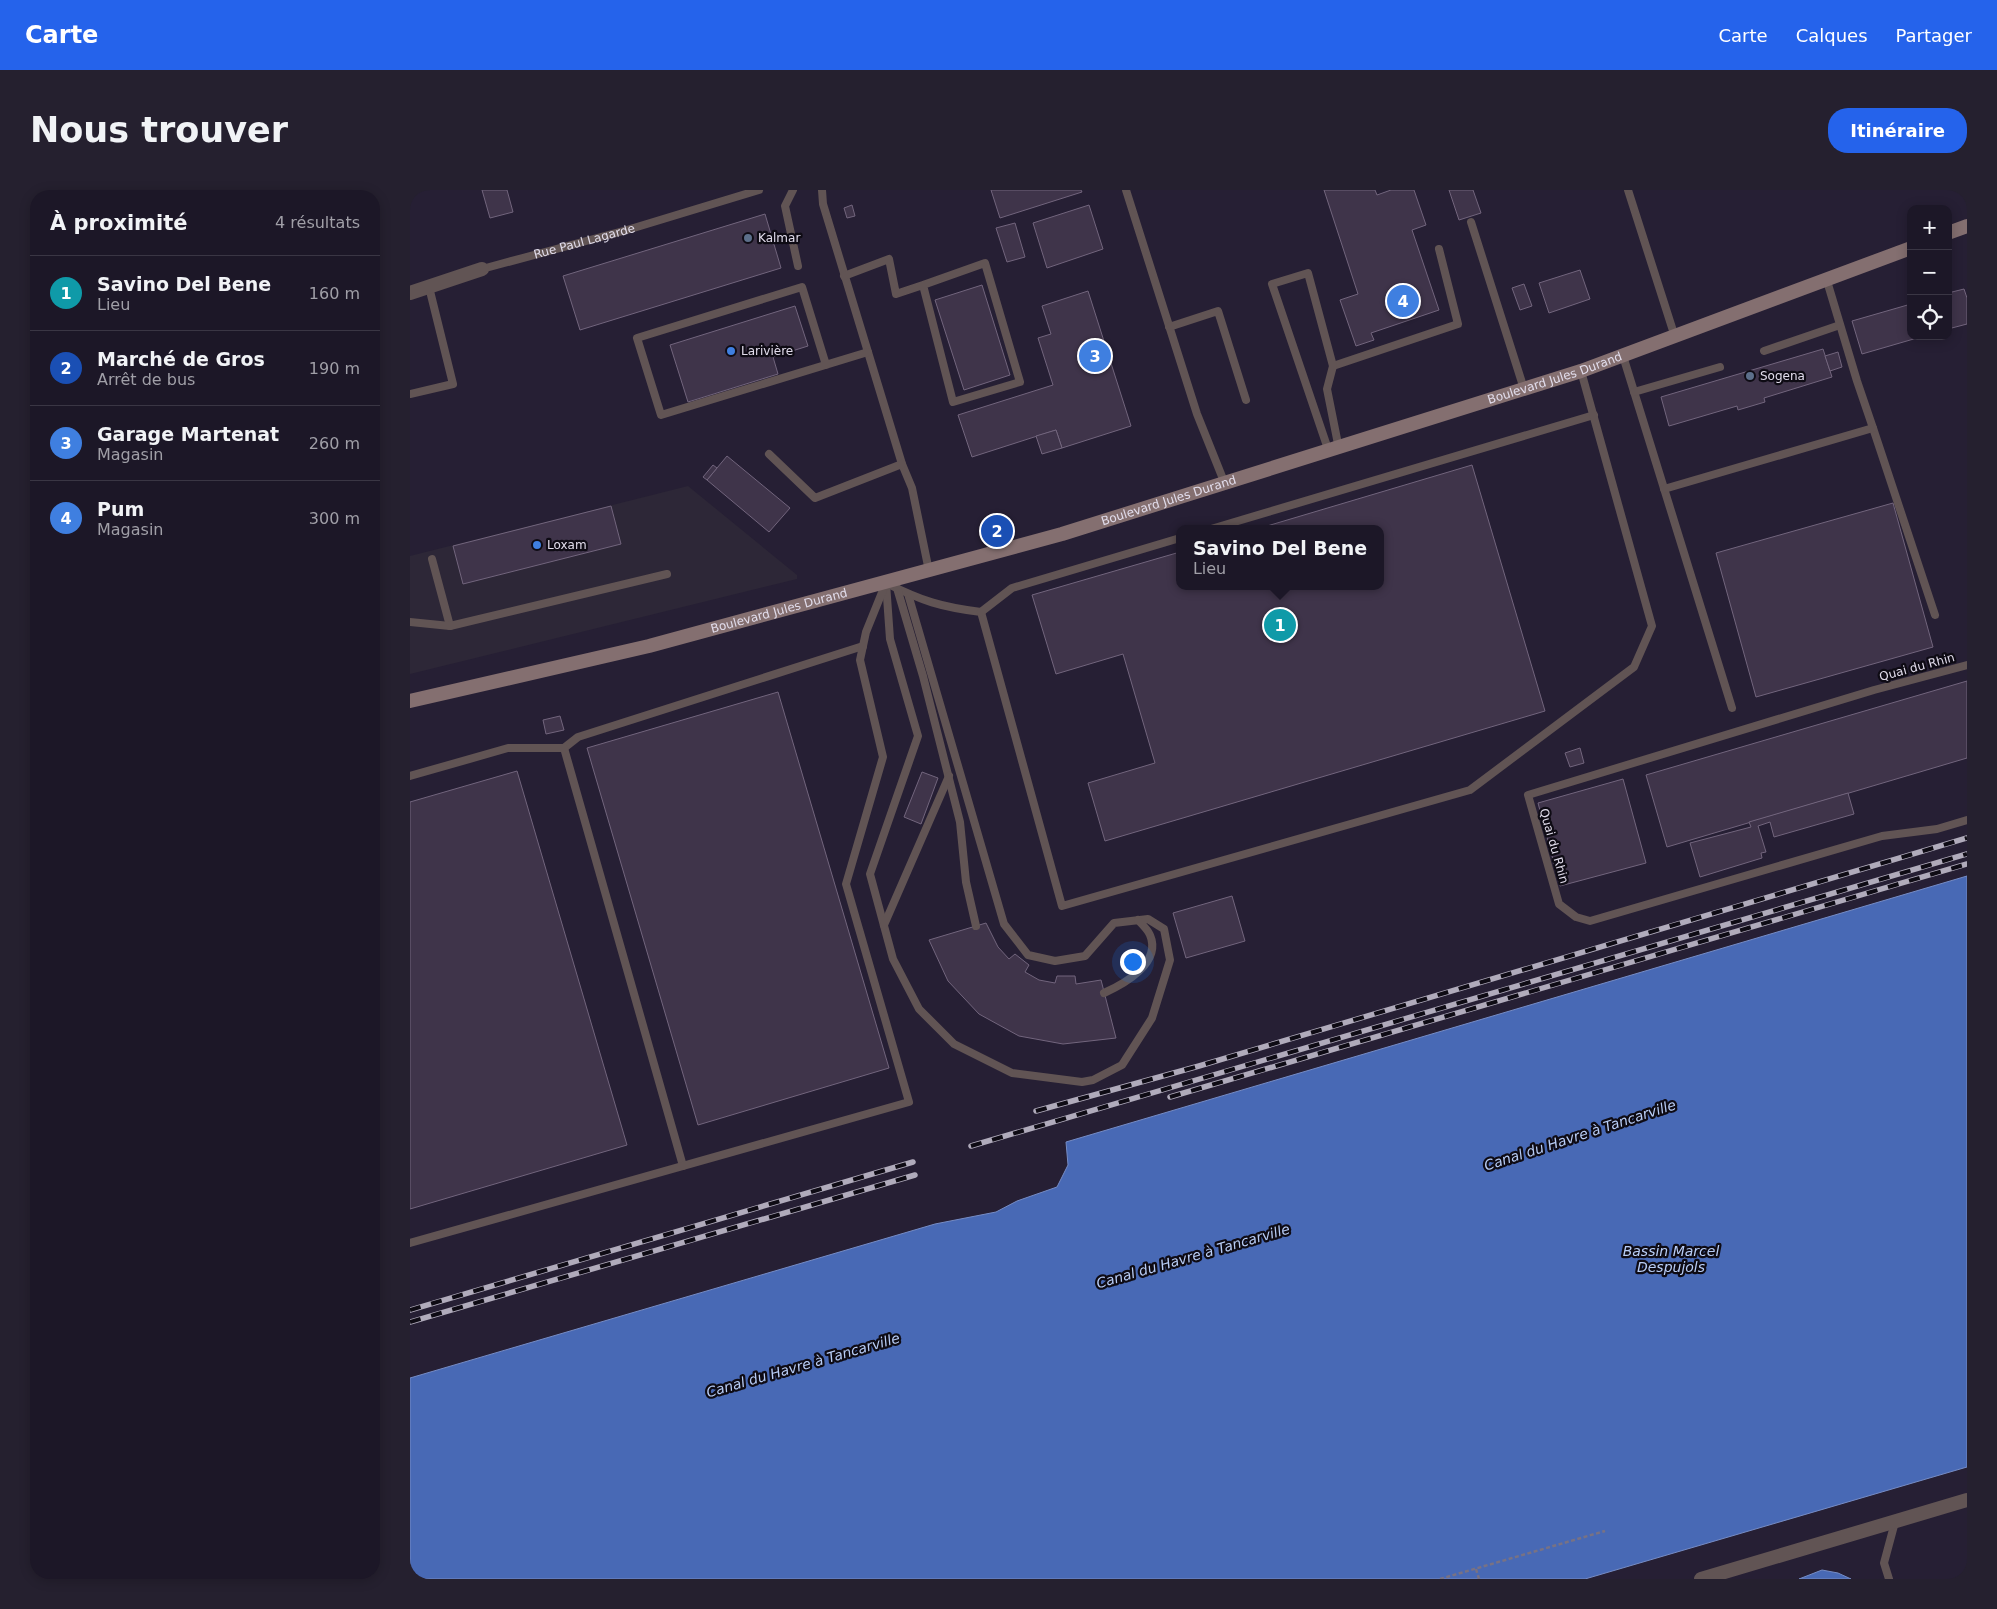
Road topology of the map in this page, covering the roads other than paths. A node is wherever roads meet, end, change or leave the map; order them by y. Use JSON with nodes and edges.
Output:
{"nodes":[{"id":1,"x":759,"y":190,"type":"edge"},
{"id":2,"x":793,"y":190,"type":"edge"},
{"id":3,"x":822,"y":190,"type":"edge"},
{"id":4,"x":1126,"y":190,"type":"edge"},
{"id":5,"x":1628,"y":190,"type":"edge"},
{"id":6,"x":1471,"y":222,"type":"dead end"},
{"id":7,"x":1967,"y":226,"type":"edge"},
{"id":8,"x":1952,"y":232,"type":"edge"},
{"id":9,"x":1439,"y":249,"type":"dead end"},
{"id":10,"x":1907,"y":250,"type":"edge"},
{"id":11,"x":798,"y":266,"type":"dead end"},
{"id":12,"x":482,"y":269,"type":"joint"},
{"id":13,"x":844,"y":276,"type":"junction"},
{"id":14,"x":1827,"y":281,"type":"junction"},
{"id":15,"x":923,"y":285,"type":"junction"},
{"id":16,"x":429,"y":287,"type":"junction"},
{"id":17,"x":410,"y":293,"type":"edge"},
{"id":18,"x":1840,"y":325,"type":"junction"},
{"id":19,"x":1169,"y":327,"type":"junction"},
{"id":20,"x":1675,"y":337,"type":"junction"},
{"id":21,"x":1764,"y":351,"type":"dead end"},
{"id":22,"x":868,"y":352,"type":"junction"},
{"id":23,"x":1622,"y":356,"type":"junction"},
{"id":24,"x":826,"y":365,"type":"junction"},
{"id":25,"x":1333,"y":366,"type":"junction"},
{"id":26,"x":1720,"y":367,"type":"dead end"},
{"id":27,"x":1582,"y":371,"type":"junction"},
{"id":28,"x":1524,"y":389,"type":"junction"},
{"id":29,"x":1634,"y":392,"type":"junction"},
{"id":30,"x":410,"y":394,"type":"edge"},
{"id":31,"x":1246,"y":400,"type":"dead end"},
{"id":32,"x":1594,"y":416,"type":"junction"},
{"id":33,"x":1873,"y":428,"type":"junction"},
{"id":34,"x":1334,"y":450,"type":"junction"},
{"id":35,"x":770,"y":454,"type":"dead end"},
{"id":36,"x":902,"y":464,"type":"junction"},
{"id":37,"x":1225,"y":484,"type":"junction"},
{"id":38,"x":1664,"y":488,"type":"junction"},
{"id":39,"x":1225,"y":525,"type":"edge"},
{"id":40,"x":1176,"y":539,"type":"edge"},
{"id":41,"x":432,"y":559,"type":"dead end"},
{"id":42,"x":929,"y":571,"type":"junction"},
{"id":43,"x":667,"y":574,"type":"dead end"},
{"id":44,"x":891,"y":586,"type":"junction"},
{"id":45,"x":908,"y":594,"type":"junction"},
{"id":46,"x":982,"y":612,"type":"junction"},
{"id":47,"x":1935,"y":615,"type":"dead end"},
{"id":48,"x":410,"y":622,"type":"edge"},
{"id":49,"x":450,"y":626,"type":"junction"},
{"id":50,"x":863,"y":646,"type":"junction"},
{"id":51,"x":1967,"y":665,"type":"edge"},
{"id":52,"x":410,"y":701,"type":"edge"},
{"id":53,"x":1732,"y":708,"type":"dead end"},
{"id":54,"x":564,"y":748,"type":"junction"},
{"id":55,"x":410,"y":776,"type":"edge"},
{"id":56,"x":949,"y":776,"type":"junction"},
{"id":57,"x":1967,"y":820,"type":"edge"},
{"id":58,"x":1138,"y":920,"type":"junction"},
{"id":59,"x":884,"y":925,"type":"junction"},
{"id":60,"x":976,"y":926,"type":"dead end"},
{"id":61,"x":1104,"y":993,"type":"dead end"},
{"id":62,"x":683,"y":1166,"type":"junction"},
{"id":63,"x":410,"y":1243,"type":"edge"},
{"id":64,"x":1967,"y":1500,"type":"edge"},
{"id":65,"x":1895,"y":1522,"type":"junction"},
{"id":66,"x":1701,"y":1579,"type":"edge"},
{"id":67,"x":1889,"y":1579,"type":"edge"}],
"edges":[{"from":1,"to":12,"type":"lane","name":"Rue Paul Lagarde"},
{"from":2,"to":11,"type":"lane"},
{"from":3,"to":13,"type":"lane"},
{"from":4,"to":19,"type":"lane"},
{"from":5,"to":20,"type":"lane"},
{"from":6,"to":28,"type":"lane"},
{"from":7,"to":8,"type":"main road"},
{"from":9,"to":25,"type":"lane"},
{"from":10,"to":14,"type":"main road","name":"Boulevard Jules Durand"},
{"from":12,"to":16,"type":"street","name":"Rue Paul Lagarde"},
{"from":13,"to":15,"type":"lane"},
{"from":13,"to":22,"type":"lane"},
{"from":14,"to":18,"type":"lane"},
{"from":14,"to":20,"type":"main road","name":"Boulevard Jules Durand"},
{"from":15,"to":15,"type":"lane"},
{"from":16,"to":17,"type":"street","name":"Rue Paul Lagarde"},
{"from":16,"to":30,"type":"lane"},
{"from":18,"to":21,"type":"lane"},
{"from":18,"to":33,"type":"lane"},
{"from":19,"to":31,"type":"lane"},
{"from":19,"to":37,"type":"lane"},
{"from":20,"to":23,"type":"main road","name":"Boulevard Jules Durand"},
{"from":22,"to":24,"type":"lane"},
{"from":22,"to":36,"type":"lane"},
{"from":23,"to":27,"type":"main road","name":"Boulevard Jules Durand"},
{"from":23,"to":29,"type":"lane"},
{"from":24,"to":24,"type":"lane"},
{"from":25,"to":34,"type":"lane"},
{"from":25,"to":34,"type":"lane"},
{"from":26,"to":29,"type":"lane"},
{"from":27,"to":28,"type":"main road","name":"Boulevard Jules Durand"},
{"from":27,"to":32,"type":"lane"},
{"from":28,"to":34,"type":"main road","name":"Boulevard Jules Durand"},
{"from":29,"to":38,"type":"lane"},
{"from":32,"to":39,"type":"lane"},
{"from":32,"to":46,"type":"lane"},
{"from":33,"to":38,"type":"lane"},
{"from":33,"to":47,"type":"lane"},
{"from":34,"to":37,"type":"main road","name":"Boulevard Jules Durand"},
{"from":35,"to":36,"type":"lane"},
{"from":36,"to":42,"type":"lane"},
{"from":37,"to":42,"type":"main road","name":"Boulevard Jules Durand"},
{"from":38,"to":53,"type":"lane"},
{"from":40,"to":46,"type":"lane"},
{"from":41,"to":49,"type":"lane"},
{"from":42,"to":44,"type":"main road","name":"Boulevard Jules Durand"},
{"from":43,"to":49,"type":"lane"},
{"from":44,"to":45,"type":"lane"},
{"from":44,"to":50,"type":"lane"},
{"from":44,"to":52,"type":"main road","name":"Boulevard Jules Durand"},
{"from":44,"to":56,"type":"lane"},
{"from":44,"to":59,"type":"lane"},
{"from":45,"to":46,"type":"lane"},
{"from":45,"to":58,"type":"lane"},
{"from":48,"to":49,"type":"lane"},
{"from":50,"to":54,"type":"lane"},
{"from":50,"to":62,"type":"lane"},
{"from":51,"to":57,"type":"lane","name":"Quai du Rhin"},
{"from":54,"to":55,"type":"lane"},
{"from":54,"to":62,"type":"lane"},
{"from":56,"to":59,"type":"lane"},
{"from":56,"to":60,"type":"lane"},
{"from":58,"to":59,"type":"lane"},
{"from":58,"to":61,"type":"lane"},
{"from":62,"to":63,"type":"lane"},
{"from":64,"to":65,"type":"street"},
{"from":65,"to":66,"type":"street"},
{"from":65,"to":67,"type":"lane"}]}
